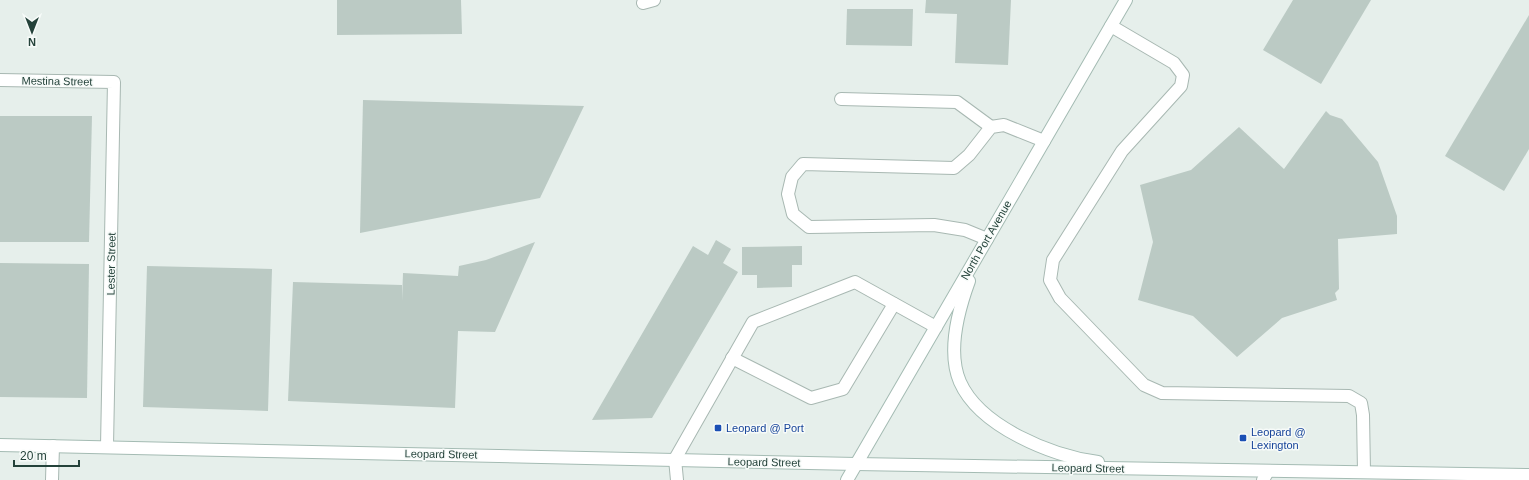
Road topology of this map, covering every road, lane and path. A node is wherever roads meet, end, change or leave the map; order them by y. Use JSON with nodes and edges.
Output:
{"nodes":[{"id":1,"x":1126,"y":0,"type":"edge"},
{"id":2,"x":1111,"y":26,"type":"junction"},
{"id":3,"x":0,"y":80,"type":"edge"},
{"id":4,"x":114,"y":82,"type":"joint"},
{"id":5,"x":841,"y":99,"type":"dead end"},
{"id":6,"x":991,"y":127,"type":"junction"},
{"id":7,"x":1044,"y":141,"type":"junction"},
{"id":8,"x":987,"y":239,"type":"junction"},
{"id":9,"x":981,"y":250,"type":"junction"},
{"id":10,"x":894,"y":304,"type":"junction"},
{"id":11,"x":936,"y":327,"type":"junction"},
{"id":12,"x":732,"y":358,"type":"junction"},
{"id":13,"x":0,"y":445,"type":"edge"},
{"id":14,"x":52,"y":446,"type":"junction"},
{"id":15,"x":107,"y":446,"type":"junction"},
{"id":16,"x":675,"y":459,"type":"junction"},
{"id":17,"x":856,"y":464,"type":"junction"},
{"id":18,"x":1176,"y":469,"type":"junction"},
{"id":19,"x":1364,"y":472,"type":"junction"},
{"id":20,"x":1266,"y":475,"type":"edge"},
{"id":21,"x":1529,"y":475,"type":"edge"},
{"id":22,"x":52,"y":480,"type":"edge"},
{"id":23,"x":677,"y":480,"type":"edge"},
{"id":24,"x":847,"y":480,"type":"edge"}],
"edges":[{"from":1,"to":2,"type":"main road","name":"North Port Avenue"},
{"from":2,"to":7,"type":"main road","name":"North Port Avenue"},
{"from":2,"to":19,"type":"main road"},
{"from":3,"to":4,"type":"main road","name":"Mestina Street"},
{"from":4,"to":15,"type":"main road","name":"Lester Street"},
{"from":5,"to":6,"type":"main road"},
{"from":6,"to":7,"type":"main road"},
{"from":6,"to":8,"type":"main road"},
{"from":7,"to":8,"type":"main road","name":"North Port Avenue"},
{"from":8,"to":9,"type":"main road","name":"North Port Avenue"},
{"from":9,"to":11,"type":"main road","name":"North Port Avenue"},
{"from":9,"to":18,"type":"main road"},
{"from":10,"to":11,"type":"main road"},
{"from":10,"to":12,"type":"main road"},
{"from":10,"to":12,"type":"main road"},
{"from":11,"to":17,"type":"main road","name":"North Port Avenue"},
{"from":12,"to":16,"type":"main road"},
{"from":13,"to":14,"type":"main road","name":"Leopard Street"},
{"from":14,"to":15,"type":"main road","name":"Leopard Street"},
{"from":14,"to":22,"type":"main road"},
{"from":15,"to":16,"type":"main road","name":"Leopard Street"},
{"from":16,"to":17,"type":"main road","name":"Leopard Street"},
{"from":16,"to":23,"type":"main road"},
{"from":17,"to":18,"type":"main road","name":"Leopard Street"},
{"from":17,"to":24,"type":"main road","name":"North Port Avenue"},
{"from":18,"to":20,"type":"main road","name":"Leopard Street"},
{"from":19,"to":20,"type":"main road","name":"Leopard Street"},
{"from":19,"to":21,"type":"main road","name":"Leopard Street"}]}
